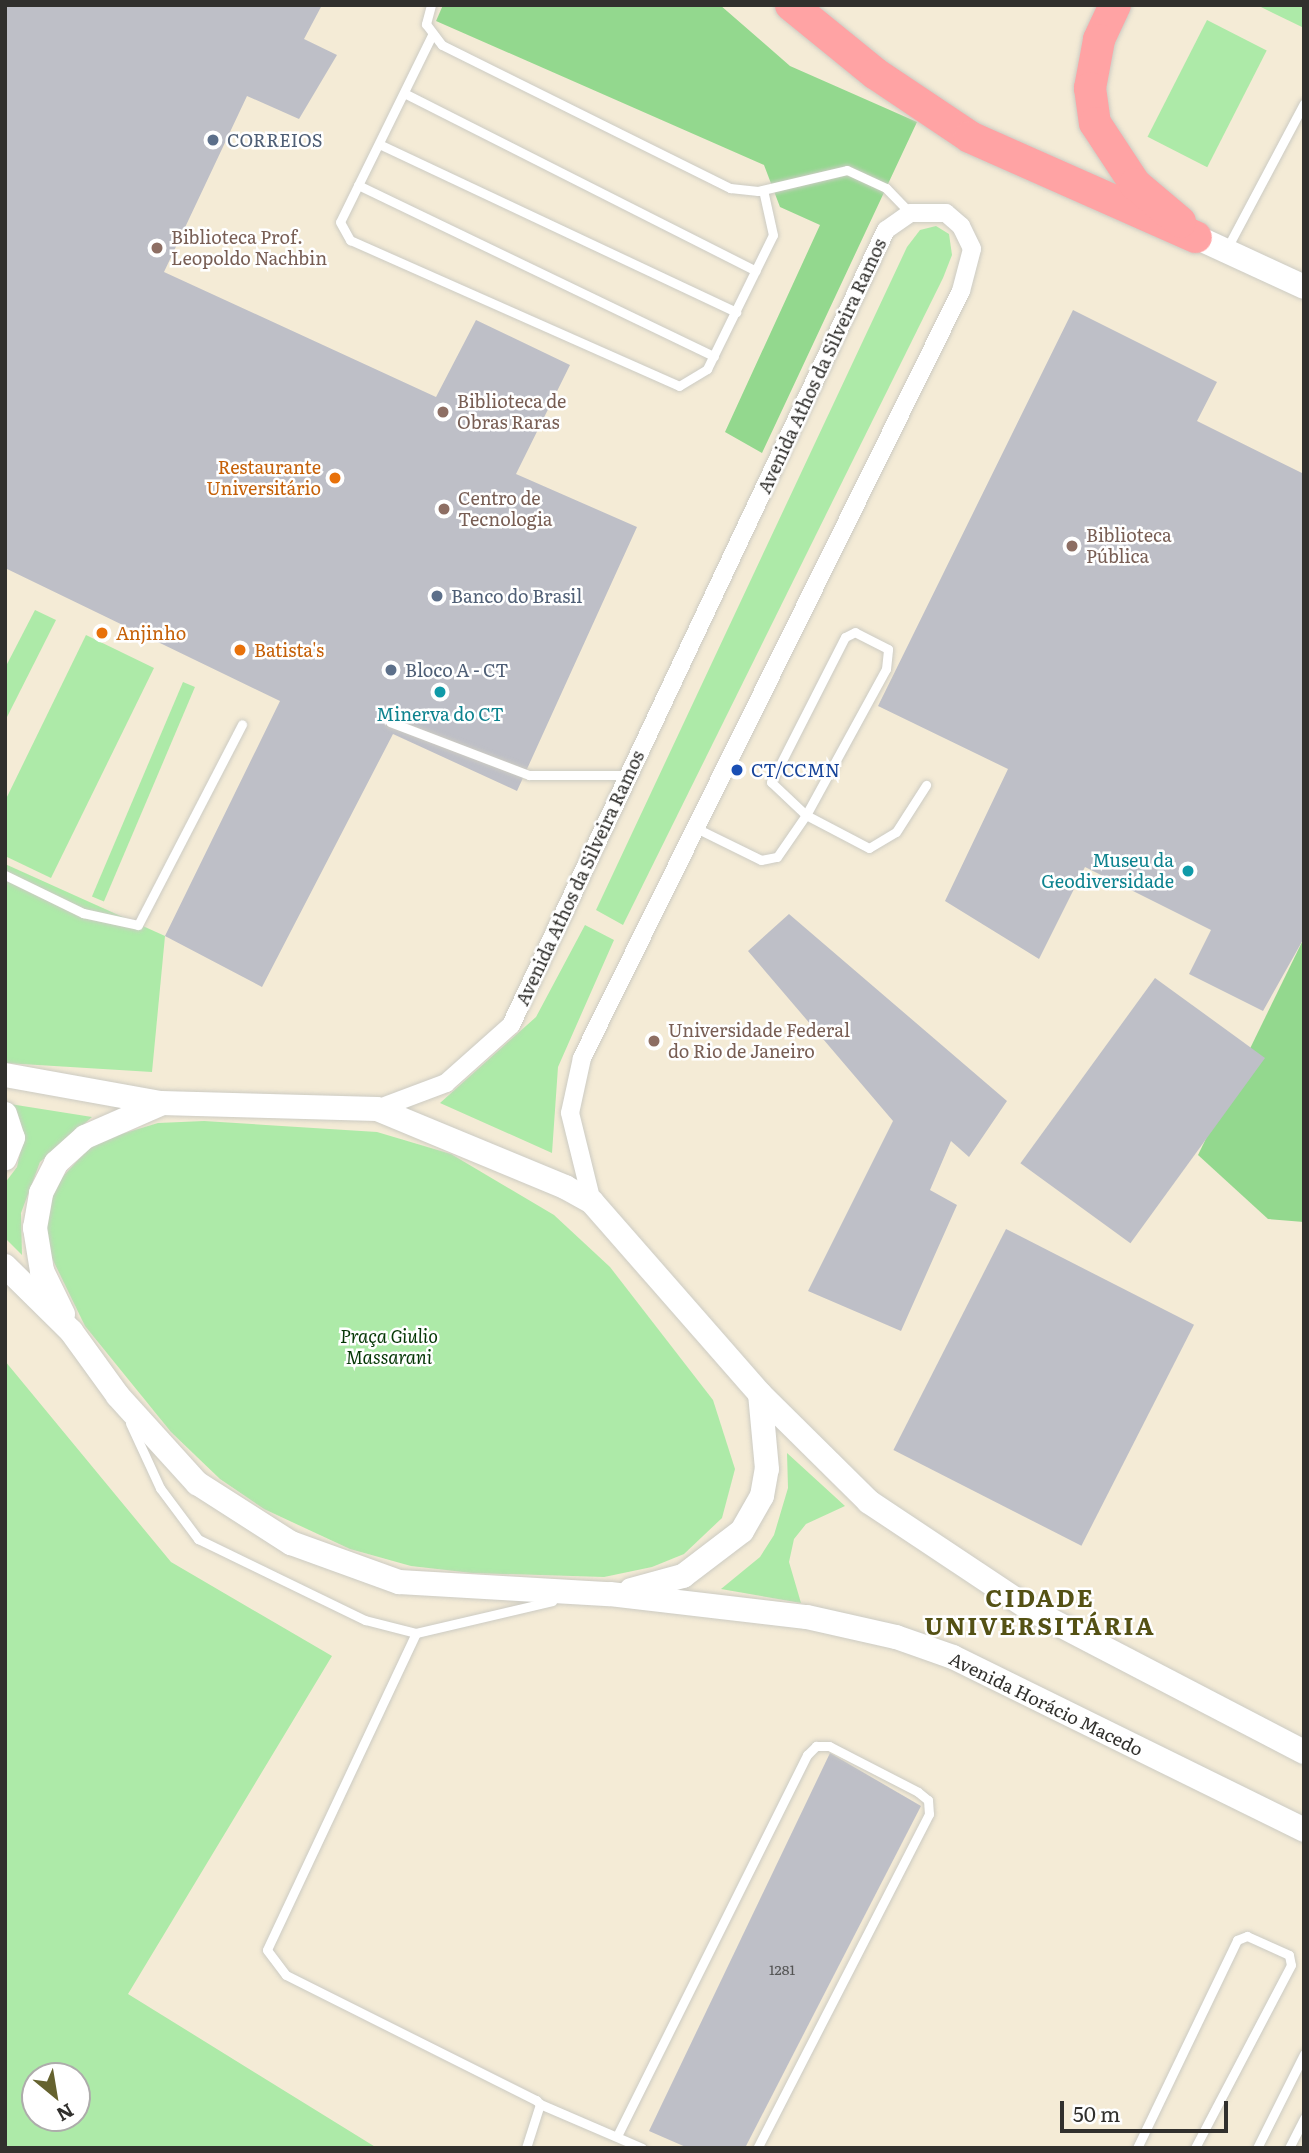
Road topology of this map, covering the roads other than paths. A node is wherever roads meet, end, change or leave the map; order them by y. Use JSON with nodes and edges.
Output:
{"nodes":[{"id":1,"x":431,"y":5,"type":"edge"},
{"id":2,"x":792,"y":5,"type":"edge"},
{"id":3,"x":1115,"y":5,"type":"edge"},
{"id":4,"x":432,"y":35,"type":"junction"},
{"id":5,"x":404,"y":93,"type":"junction"},
{"id":6,"x":1304,"y":103,"type":"edge"},
{"id":7,"x":379,"y":144,"type":"junction"},
{"id":8,"x":358,"y":185,"type":"junction"},
{"id":9,"x":763,"y":190,"type":"junction"},
{"id":10,"x":910,"y":213,"type":"junction"},
{"id":11,"x":1196,"y":237,"type":"junction"},
{"id":12,"x":1225,"y":251,"type":"junction"},
{"id":13,"x":755,"y":271,"type":"junction"},
{"id":14,"x":1304,"y":287,"type":"edge"},
{"id":15,"x":736,"y":312,"type":"junction"},
{"id":16,"x":714,"y":356,"type":"junction"},
{"id":17,"x":390,"y":722,"type":"dead end"},
{"id":18,"x":242,"y":724,"type":"dead end"},
{"id":19,"x":627,"y":775,"type":"junction"},
{"id":20,"x":926,"y":785,"type":"dead end"},
{"id":21,"x":806,"y":815,"type":"junction"},
{"id":22,"x":698,"y":829,"type":"junction"},
{"id":23,"x":5,"y":875,"type":"edge"},
{"id":24,"x":5,"y":1075,"type":"edge"},
{"id":25,"x":161,"y":1104,"type":"junction"},
{"id":26,"x":377,"y":1109,"type":"junction"},
{"id":27,"x":5,"y":1114,"type":"edge"},
{"id":28,"x":5,"y":1158,"type":"edge"},
{"id":29,"x":592,"y":1202,"type":"junction"},
{"id":30,"x":5,"y":1266,"type":"edge"},
{"id":31,"x":71,"y":1331,"type":"junction"},
{"id":32,"x":760,"y":1394,"type":"junction"},
{"id":33,"x":118,"y":1396,"type":"junction"},
{"id":34,"x":582,"y":1593,"type":"junction"},
{"id":35,"x":610,"y":1594,"type":"junction"},
{"id":36,"x":416,"y":1633,"type":"junction"},
{"id":37,"x":1205,"y":1702,"type":"junction"},
{"id":38,"x":1304,"y":1740,"type":"edge"},
{"id":39,"x":1304,"y":1752,"type":"edge"},
{"id":40,"x":1304,"y":1830,"type":"edge"},
{"id":41,"x":1304,"y":2054,"type":"edge"},
{"id":42,"x":540,"y":2104,"type":"junction"},
{"id":43,"x":1304,"y":2118,"type":"edge"},
{"id":44,"x":618,"y":2136,"type":"junction"},
{"id":45,"x":526,"y":2148,"type":"edge"},
{"id":46,"x":642,"y":2148,"type":"edge"},
{"id":47,"x":757,"y":2148,"type":"edge"},
{"id":48,"x":1137,"y":2148,"type":"edge"},
{"id":49,"x":1195,"y":2148,"type":"edge"},
{"id":50,"x":1257,"y":2148,"type":"edge"},
{"id":51,"x":1289,"y":2148,"type":"edge"}],
"edges":[{"from":1,"to":4,"type":"lane"},
{"from":2,"to":11,"type":"highway"},
{"from":3,"to":11,"type":"highway"},
{"from":4,"to":5,"type":"lane"},
{"from":4,"to":9,"type":"lane"},
{"from":5,"to":7,"type":"lane"},
{"from":5,"to":13,"type":"lane"},
{"from":6,"to":12,"type":"lane"},
{"from":7,"to":8,"type":"lane"},
{"from":7,"to":15,"type":"lane"},
{"from":8,"to":16,"type":"lane"},
{"from":8,"to":16,"type":"lane"},
{"from":9,"to":10,"type":"lane"},
{"from":9,"to":13,"type":"lane"},
{"from":10,"to":19,"type":"street","name":"Avenida Athos da Silveira Ramos"},
{"from":10,"to":22,"type":"street"},
{"from":11,"to":12,"type":"street"},
{"from":12,"to":14,"type":"street"},
{"from":13,"to":15,"type":"lane"},
{"from":15,"to":16,"type":"lane"},
{"from":17,"to":19,"type":"lane"},
{"from":18,"to":23,"type":"lane"},
{"from":19,"to":26,"type":"street","name":"Avenida Athos da Silveira Ramos"},
{"from":20,"to":21,"type":"lane"},
{"from":21,"to":21,"type":"lane"},
{"from":21,"to":22,"type":"lane"},
{"from":22,"to":29,"type":"street"},
{"from":24,"to":25,"type":"street"},
{"from":25,"to":26,"type":"street"},
{"from":25,"to":31,"type":"street"},
{"from":26,"to":29,"type":"street"},
{"from":27,"to":28,"type":"street"},
{"from":29,"to":32,"type":"street"},
{"from":30,"to":31,"type":"street"},
{"from":31,"to":33,"type":"street"},
{"from":32,"to":35,"type":"street"},
{"from":32,"to":37,"type":"street"},
{"from":33,"to":34,"type":"street"},
{"from":33,"to":36,"type":"lane"},
{"from":34,"to":35,"type":"street"},
{"from":34,"to":36,"type":"lane"},
{"from":35,"to":40,"type":"street","name":"Avenida Horácio Macedo"},
{"from":36,"to":42,"type":"lane"},
{"from":37,"to":38,"type":"street"},
{"from":37,"to":39,"type":"street"},
{"from":41,"to":50,"type":"lane"},
{"from":42,"to":44,"type":"lane"},
{"from":42,"to":45,"type":"lane"},
{"from":43,"to":51,"type":"lane"},
{"from":44,"to":46,"type":"lane"},
{"from":44,"to":47,"type":"lane"},
{"from":48,"to":49,"type":"lane"}]}
